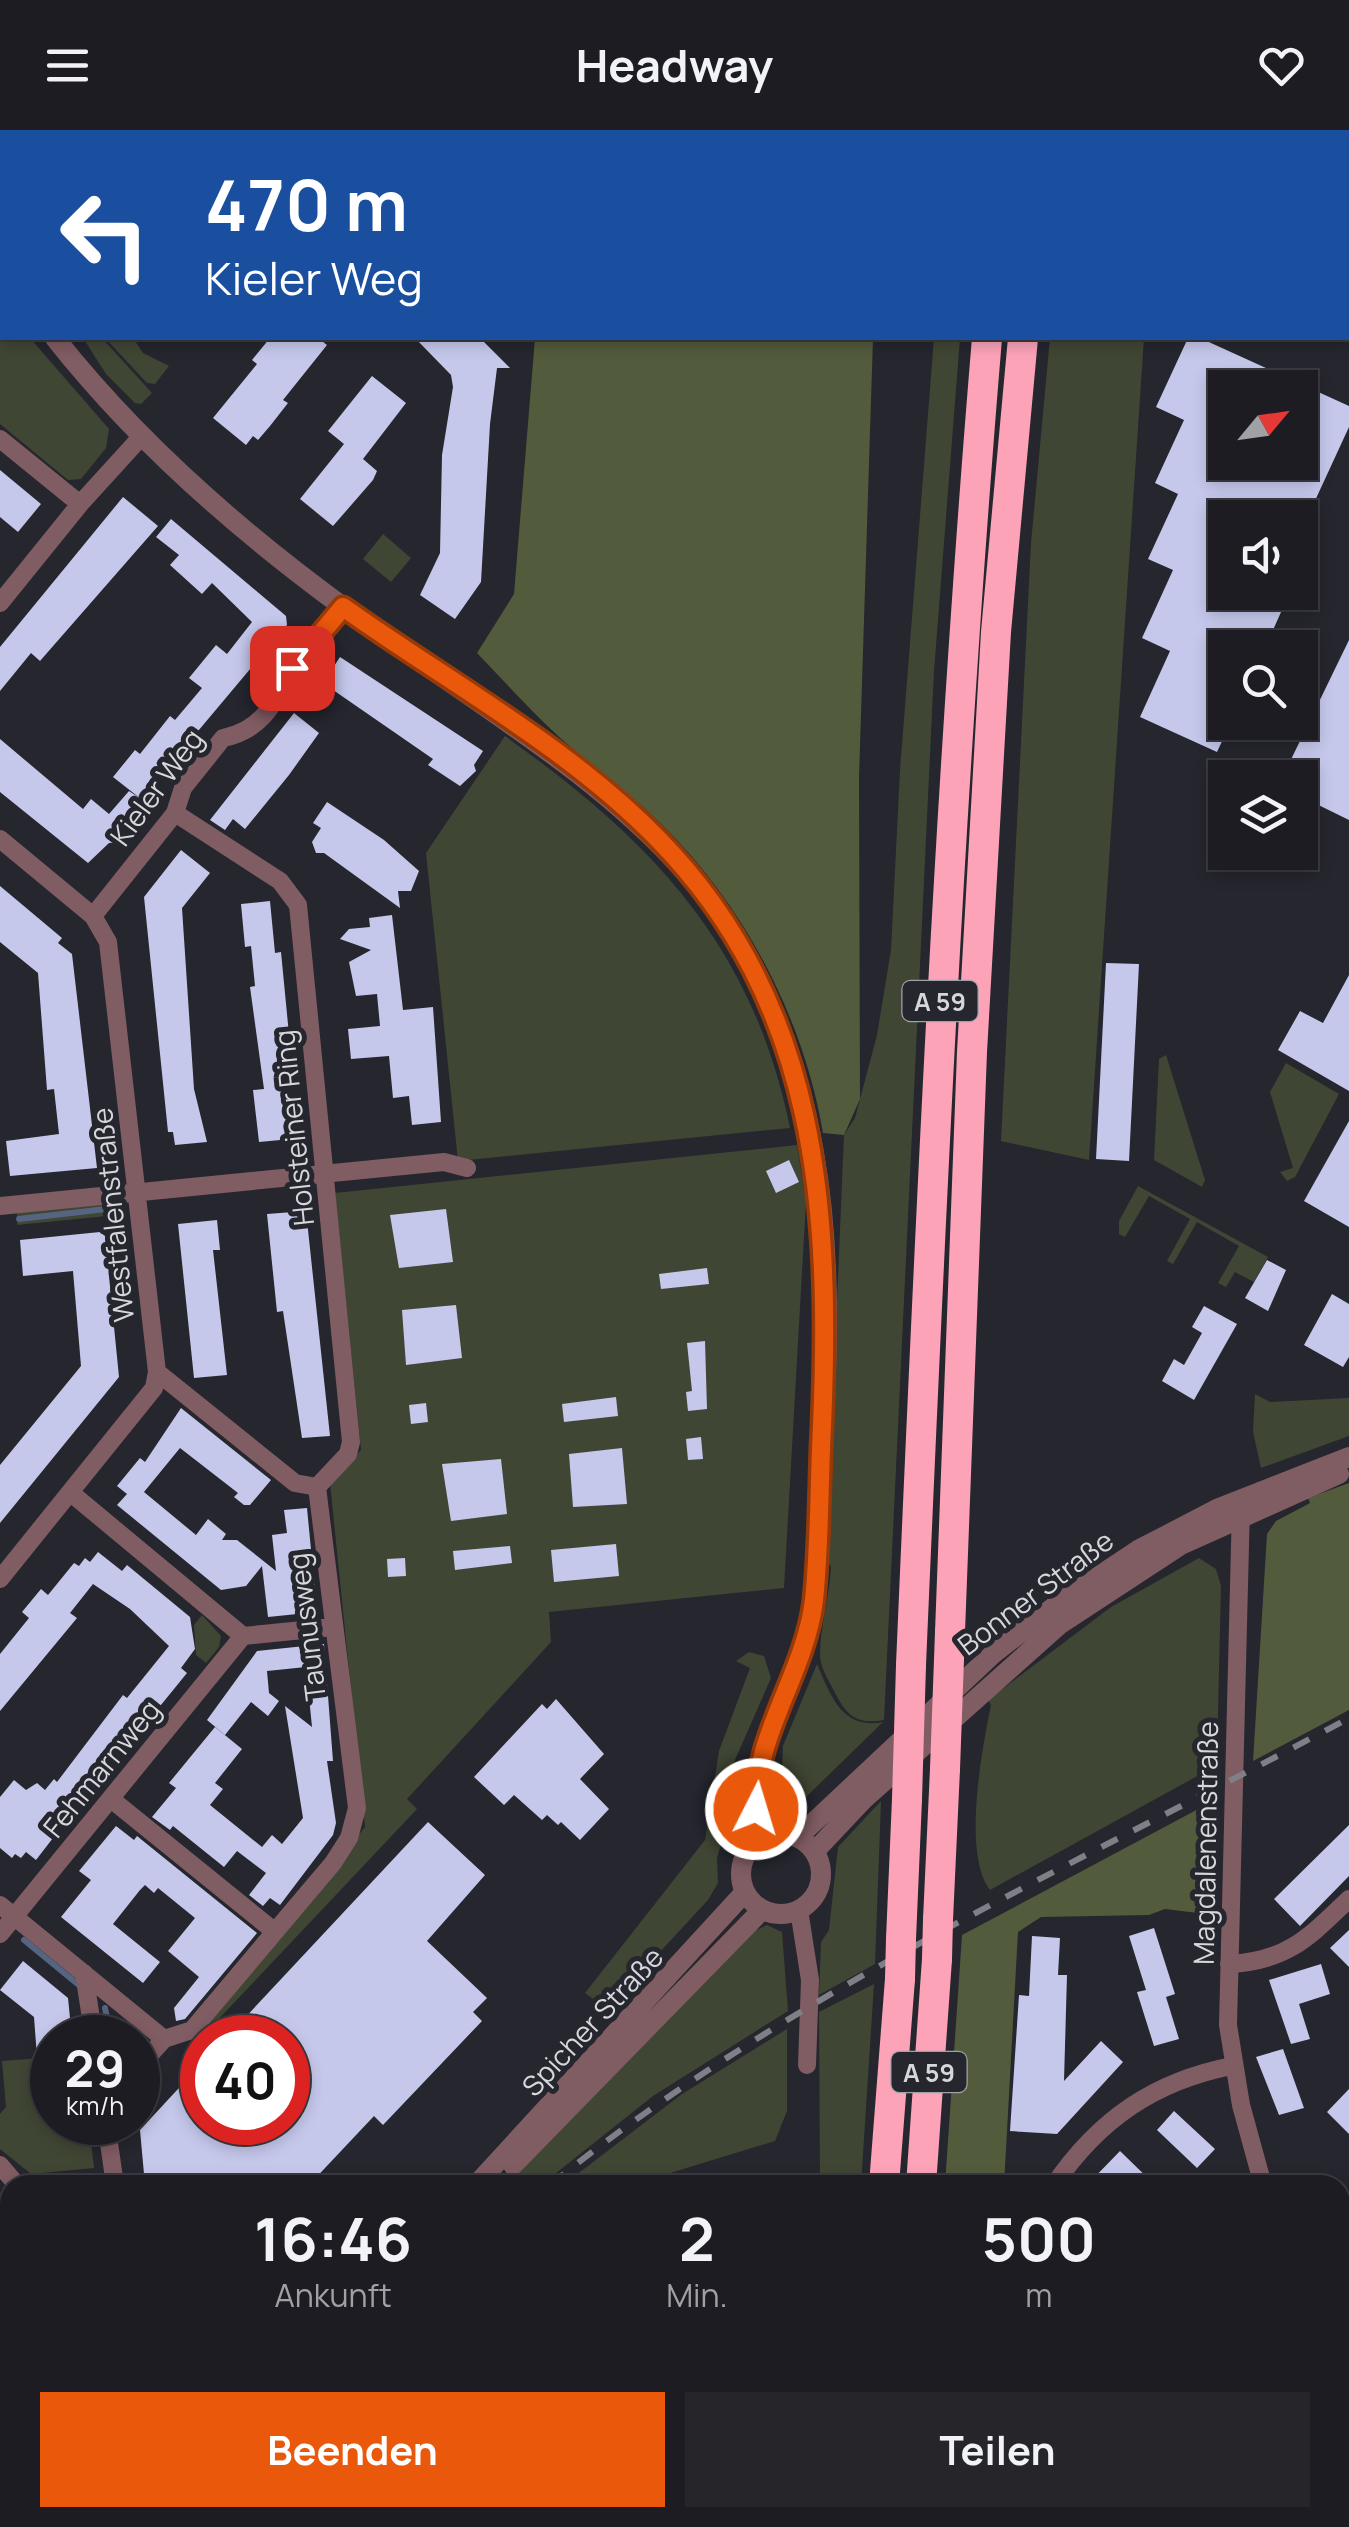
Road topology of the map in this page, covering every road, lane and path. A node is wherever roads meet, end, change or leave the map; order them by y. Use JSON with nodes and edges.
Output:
{"nodes":[{"id":1,"x":56,"y":340,"type":"edge"},
{"id":2,"x":987,"y":340,"type":"edge"},
{"id":3,"x":1023,"y":340,"type":"edge"},
{"id":4,"x":142,"y":437,"type":"junction"},
{"id":5,"x":0,"y":439,"type":"edge"},
{"id":6,"x":80,"y":504,"type":"junction"},
{"id":7,"x":0,"y":603,"type":"edge"},
{"id":8,"x":343,"y":607,"type":"junction"},
{"id":9,"x":176,"y":813,"type":"junction"},
{"id":10,"x":0,"y":840,"type":"edge"},
{"id":11,"x":94,"y":916,"type":"junction"},
{"id":12,"x":468,"y":1168,"type":"dead end"},
{"id":13,"x":323,"y":1176,"type":"junction"},
{"id":14,"x":138,"y":1191,"type":"junction"},
{"id":15,"x":0,"y":1206,"type":"edge"},
{"id":16,"x":156,"y":1372,"type":"junction"},
{"id":17,"x":1349,"y":1457,"type":"edge"},
{"id":18,"x":1349,"y":1471,"type":"edge"},
{"id":19,"x":317,"y":1487,"type":"junction"},
{"id":20,"x":72,"y":1493,"type":"junction"},
{"id":21,"x":1241,"y":1506,"type":"junction"},
{"id":22,"x":0,"y":1579,"type":"edge"},
{"id":23,"x":333,"y":1627,"type":"junction"},
{"id":24,"x":243,"y":1636,"type":"junction"},
{"id":25,"x":111,"y":1799,"type":"junction"},
{"id":26,"x":764,"y":1837,"type":"junction"},
{"id":27,"x":798,"y":1837,"type":"junction"},
{"id":28,"x":814,"y":1851,"type":"junction"},
{"id":29,"x":745,"y":1892,"type":"junction"},
{"id":30,"x":1349,"y":1899,"type":"edge"},
{"id":31,"x":762,"y":1910,"type":"junction"},
{"id":32,"x":799,"y":1910,"type":"junction"},
{"id":33,"x":7,"y":1911,"type":"edge"},
{"id":34,"x":274,"y":1932,"type":"junction"},
{"id":35,"x":0,"y":1934,"type":"edge"},
{"id":36,"x":1230,"y":1964,"type":"junction"},
{"id":37,"x":84,"y":1974,"type":"junction"},
{"id":38,"x":90,"y":2015,"type":"edge"},
{"id":39,"x":164,"y":2039,"type":"junction"},
{"id":40,"x":160,"y":2043,"type":"edge"},
{"id":41,"x":807,"y":2065,"type":"dead end"},
{"id":42,"x":1232,"y":2066,"type":"junction"},
{"id":43,"x":107,"y":2145,"type":"edge"},
{"id":44,"x":109,"y":2175,"type":"edge"},
{"id":45,"x":485,"y":2175,"type":"edge"},
{"id":46,"x":505,"y":2175,"type":"edge"},
{"id":47,"x":885,"y":2175,"type":"edge"},
{"id":48,"x":922,"y":2175,"type":"edge"},
{"id":49,"x":1062,"y":2175,"type":"edge"},
{"id":50,"x":1260,"y":2175,"type":"edge"}],
"edges":[{"from":1,"to":4,"type":"street"},
{"from":2,"to":47,"type":"highway","number":"A 59","bridge":true},
{"from":3,"to":48,"type":"highway","number":"A 59","bridge":true},
{"from":4,"to":6,"type":"street"},
{"from":4,"to":8,"type":"street"},
{"from":5,"to":6,"type":"street"},
{"from":6,"to":7,"type":"street"},
{"from":8,"to":9,"type":"street","name":"Kieler Weg"},
{"from":8,"to":26,"type":"street"},
{"from":9,"to":11,"type":"street","name":"Kieler Weg"},
{"from":9,"to":13,"type":"street","name":"Holsteiner Ring"},
{"from":10,"to":11,"type":"street"},
{"from":11,"to":14,"type":"street","name":"Westfalenstraße"},
{"from":12,"to":13,"type":"street"},
{"from":13,"to":14,"type":"street"},
{"from":13,"to":19,"type":"street","name":"Holsteiner Ring"},
{"from":14,"to":15,"type":"street"},
{"from":14,"to":16,"type":"street","name":"Westfalenstraße"},
{"from":16,"to":19,"type":"street"},
{"from":16,"to":20,"type":"street"},
{"from":17,"to":21,"type":"street","name":"Bonner Straße"},
{"from":18,"to":21,"type":"street","name":"Bonner Straße"},
{"from":19,"to":23,"type":"street","name":"Taunusweg"},
{"from":20,"to":22,"type":"street"},
{"from":20,"to":24,"type":"street"},
{"from":21,"to":27,"type":"street","name":"Bonner Straße"},
{"from":21,"to":28,"type":"street","name":"Bonner Straße"},
{"from":21,"to":36,"type":"street","name":"Magdalenenstraße"},
{"from":23,"to":24,"type":"street"},
{"from":23,"to":34,"type":"street","name":"Taunusweg"},
{"from":24,"to":25,"type":"street","name":"Fehmarnweg"},
{"from":25,"to":33,"type":"street","name":"Fehmarnweg"},
{"from":25,"to":34,"type":"street"},
{"from":26,"to":27,"type":"street"},
{"from":26,"to":29,"type":"street"},
{"from":27,"to":28,"type":"street"},
{"from":28,"to":32,"type":"street"},
{"from":29,"to":31,"type":"street"},
{"from":29,"to":45,"type":"street","name":"Spicher Straße"},
{"from":30,"to":36,"type":"street"},
{"from":31,"to":32,"type":"street"},
{"from":31,"to":46,"type":"street","name":"Spicher Straße"},
{"from":32,"to":41,"type":"street"},
{"from":33,"to":35,"type":"street","name":"Fehmarnweg"},
{"from":33,"to":37,"type":"street"},
{"from":34,"to":39,"type":"street","name":"Taunusweg"},
{"from":36,"to":42,"type":"street","name":"Magdalenenstraße"},
{"from":37,"to":38,"type":"street"},
{"from":37,"to":39,"type":"street"},
{"from":39,"to":40,"type":"street","name":"Taunusweg"},
{"from":42,"to":49,"type":"street"},
{"from":42,"to":50,"type":"street","name":"Magdalenenstraße"},
{"from":43,"to":44,"type":"street"}]}
